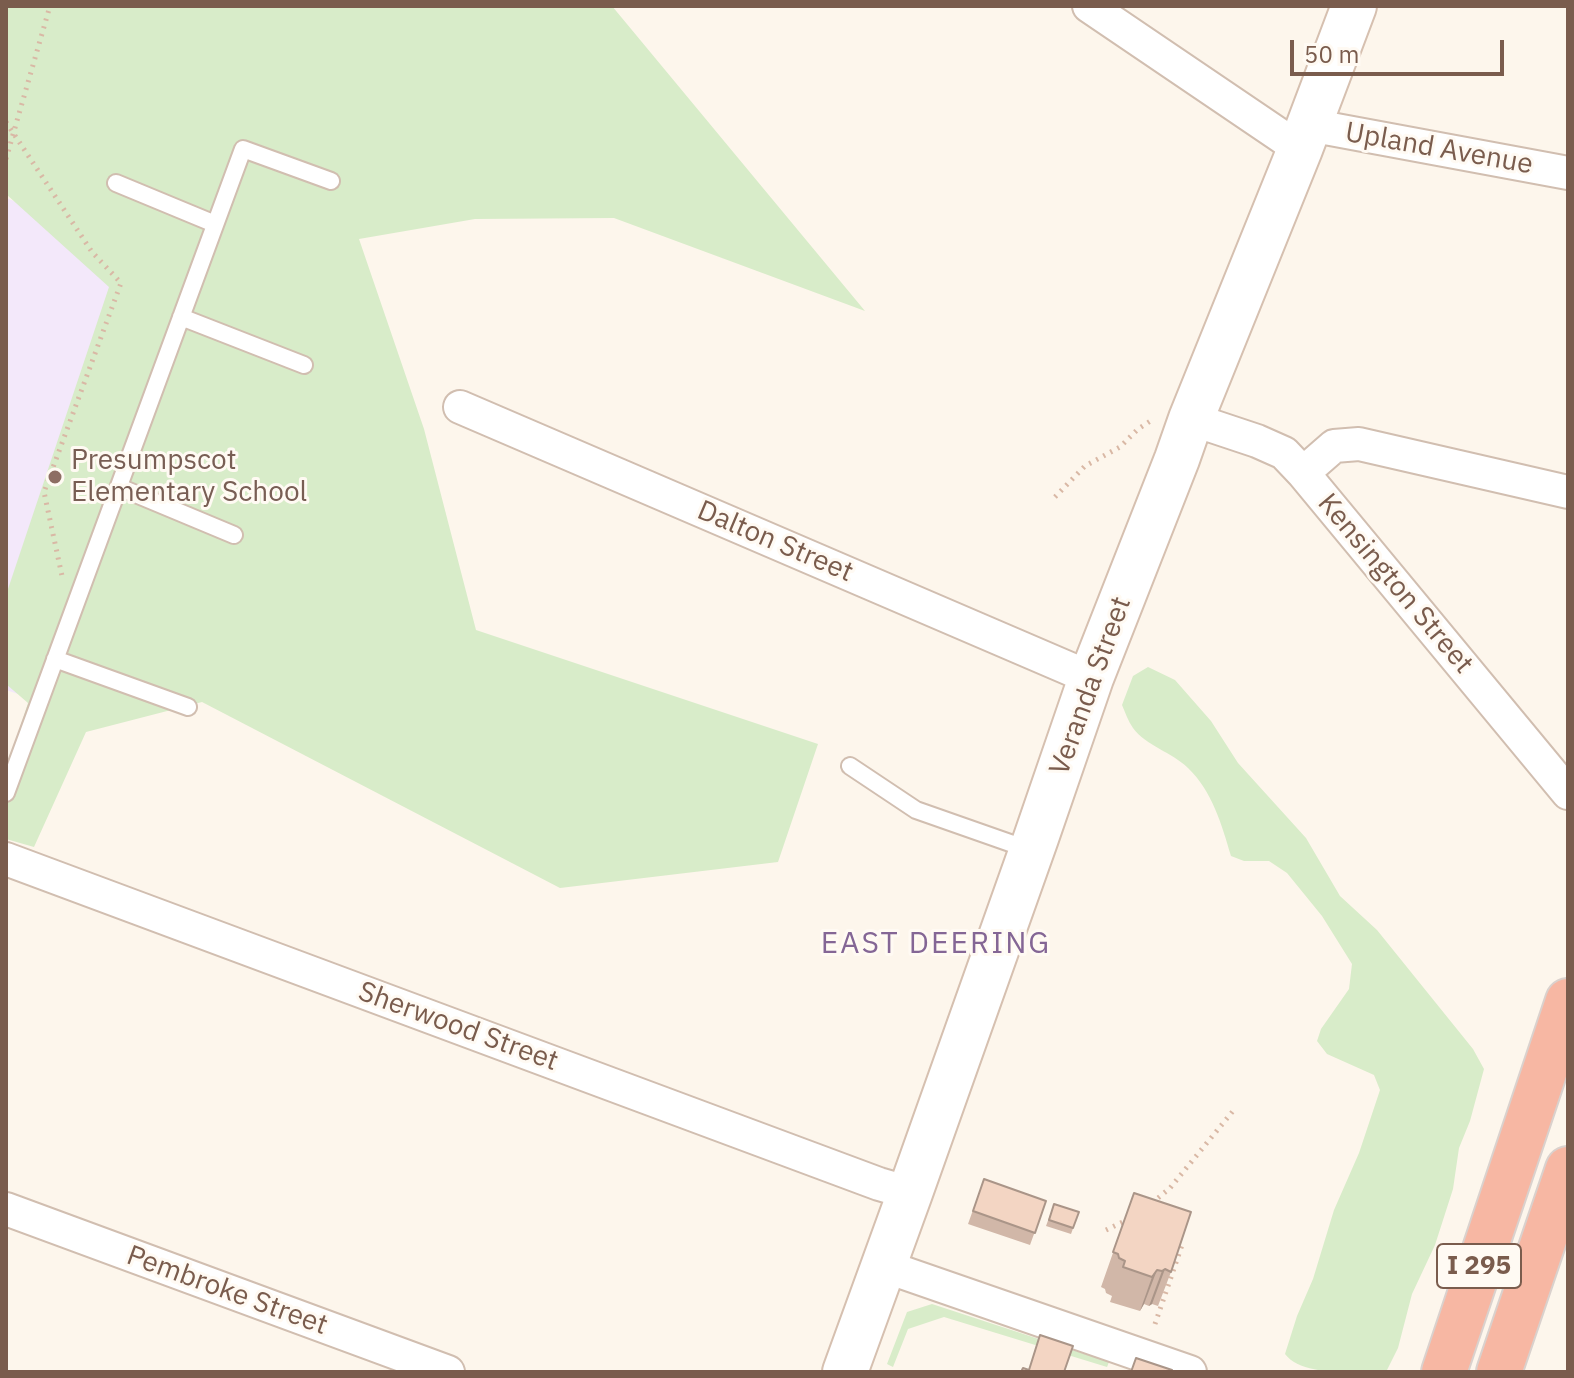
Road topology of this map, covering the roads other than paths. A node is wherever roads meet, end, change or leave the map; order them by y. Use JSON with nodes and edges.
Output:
{"nodes":[{"id":1,"x":1089,"y":6,"type":"edge"},
{"id":2,"x":1354,"y":6,"type":"edge"},
{"id":3,"x":1305,"y":137,"type":"junction"},
{"id":4,"x":1568,"y":173,"type":"edge"},
{"id":5,"x":331,"y":181,"type":"dead end"},
{"id":6,"x":116,"y":183,"type":"dead end"},
{"id":7,"x":215,"y":224,"type":"junction"},
{"id":8,"x":181,"y":317,"type":"junction"},
{"id":9,"x":304,"y":365,"type":"dead end"},
{"id":10,"x":460,"y":407,"type":"dead end"},
{"id":11,"x":1172,"y":419,"type":"junction"},
{"id":12,"x":1303,"y":473,"type":"junction"},
{"id":13,"x":119,"y":487,"type":"junction"},
{"id":14,"x":1568,"y":492,"type":"edge"},
{"id":15,"x":234,"y":535,"type":"dead end"},
{"id":16,"x":55,"y":659,"type":"junction"},
{"id":17,"x":1095,"y":668,"type":"junction"},
{"id":18,"x":188,"y":707,"type":"dead end"},
{"id":19,"x":850,"y":766,"type":"dead end"},
{"id":20,"x":6,"y":793,"type":"edge"},
{"id":21,"x":1568,"y":793,"type":"edge"},
{"id":22,"x":1031,"y":851,"type":"junction"},
{"id":23,"x":6,"y":859,"type":"edge"},
{"id":24,"x":1568,"y":1001,"type":"edge"},
{"id":25,"x":1568,"y":1169,"type":"edge"},
{"id":26,"x":910,"y":1193,"type":"junction"},
{"id":27,"x":6,"y":1209,"type":"edge"},
{"id":28,"x":884,"y":1266,"type":"junction"},
{"id":29,"x":448,"y":1372,"type":"edge"},
{"id":30,"x":845,"y":1372,"type":"edge"},
{"id":31,"x":1190,"y":1372,"type":"edge"},
{"id":32,"x":1444,"y":1372,"type":"edge"},
{"id":33,"x":1499,"y":1372,"type":"edge"}],
"edges":[{"from":1,"to":3,"type":"street"},
{"from":2,"to":3,"type":"main road","name":"Veranda Street"},
{"from":3,"to":4,"type":"street","name":"Upland Avenue"},
{"from":3,"to":11,"type":"main road","name":"Veranda Street"},
{"from":5,"to":7,"type":"lane"},
{"from":6,"to":7,"type":"lane"},
{"from":7,"to":8,"type":"lane"},
{"from":8,"to":9,"type":"lane"},
{"from":8,"to":13,"type":"lane"},
{"from":10,"to":17,"type":"street","name":"Dalton Street"},
{"from":11,"to":12,"type":"street","name":"Kensington Street"},
{"from":11,"to":17,"type":"main road","name":"Veranda Street"},
{"from":12,"to":14,"type":"street"},
{"from":12,"to":21,"type":"street","name":"Kensington Street"},
{"from":13,"to":15,"type":"lane"},
{"from":13,"to":16,"type":"lane"},
{"from":16,"to":18,"type":"lane"},
{"from":16,"to":20,"type":"lane"},
{"from":17,"to":22,"type":"main road","name":"Veranda Street"},
{"from":19,"to":22,"type":"lane"},
{"from":22,"to":26,"type":"main road","name":"Veranda Street"},
{"from":23,"to":26,"type":"street","name":"Sherwood Street"},
{"from":24,"to":32,"type":"highway","number":"I 295"},
{"from":25,"to":33,"type":"highway","number":"I 295"},
{"from":26,"to":28,"type":"main road","name":"Veranda Street"},
{"from":27,"to":29,"type":"street","name":"Pembroke Street"},
{"from":28,"to":30,"type":"main road","name":"Veranda Street"},
{"from":28,"to":31,"type":"street"}]}
